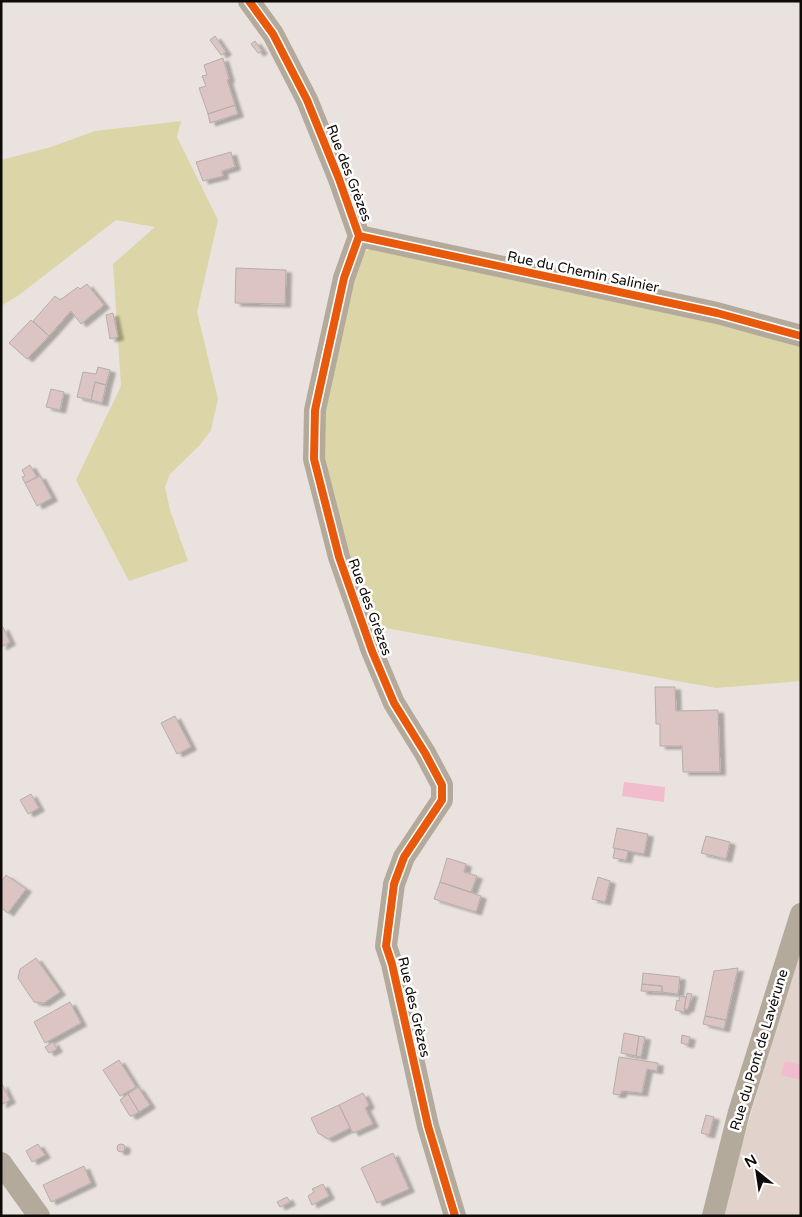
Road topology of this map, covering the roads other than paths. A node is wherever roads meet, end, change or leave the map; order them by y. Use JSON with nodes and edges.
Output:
{"nodes":[{"id":1,"x":249,"y":1,"type":"edge"},
{"id":2,"x":359,"y":236,"type":"junction"},
{"id":3,"x":801,"y":336,"type":"edge"},
{"id":4,"x":801,"y":914,"type":"edge"},
{"id":5,"x":1,"y":1163,"type":"edge"},
{"id":6,"x":39,"y":1216,"type":"edge"},
{"id":7,"x":455,"y":1216,"type":"edge"},
{"id":8,"x":713,"y":1216,"type":"edge"}],
"edges":[{"from":1,"to":2,"type":"street","name":"Rue des Grèzes"},
{"from":2,"to":3,"type":"street","name":"Rue du Chemin Salinier"},
{"from":2,"to":7,"type":"street","name":"Rue des Grèzes"},
{"from":4,"to":8,"type":"street","name":"Rue du Pont de Lavérune"},
{"from":5,"to":6,"type":"street"}]}
